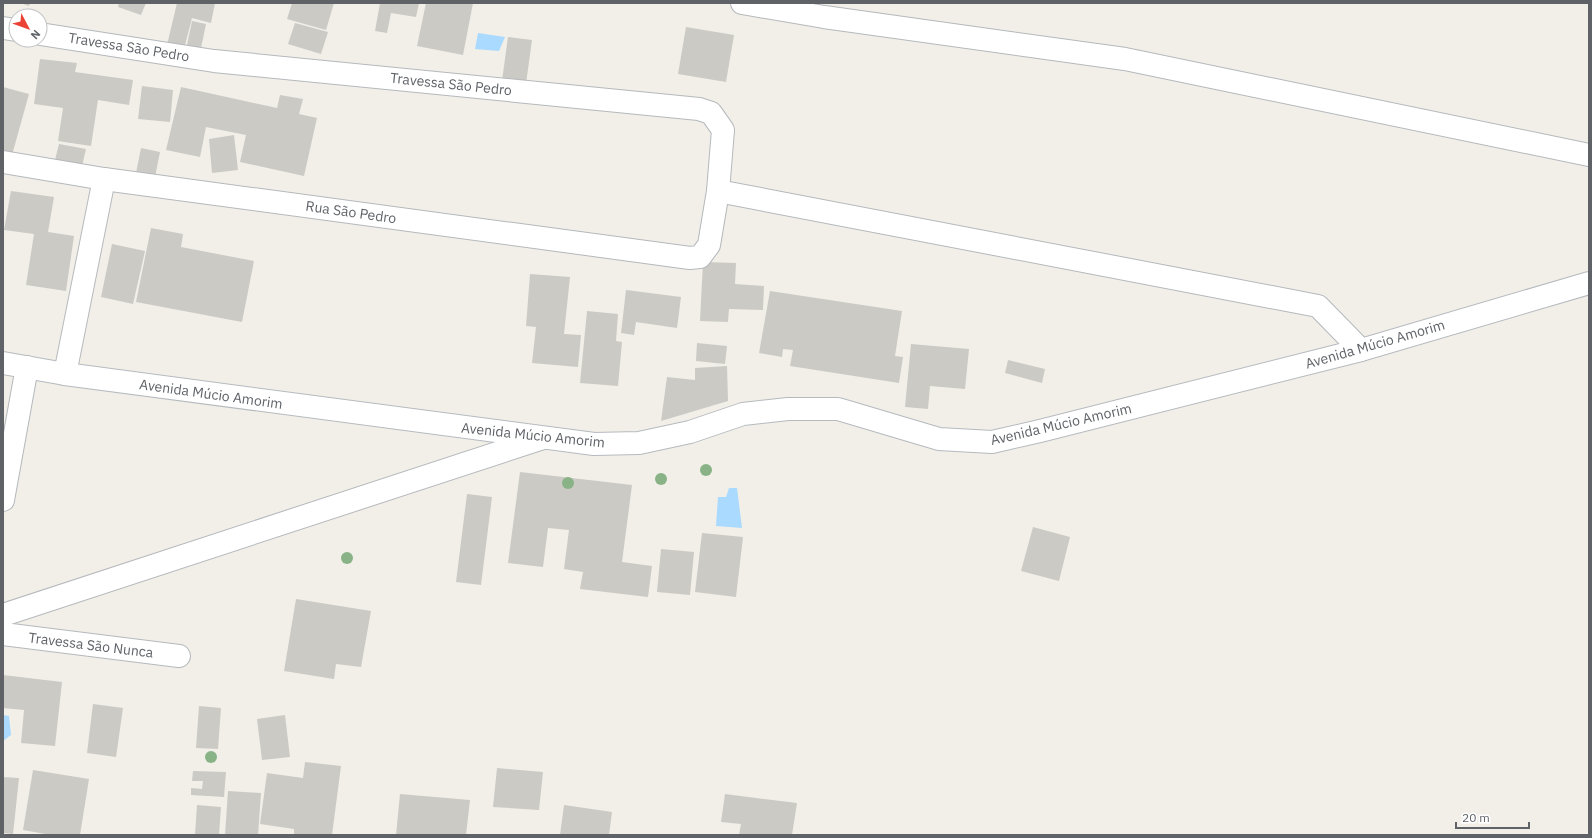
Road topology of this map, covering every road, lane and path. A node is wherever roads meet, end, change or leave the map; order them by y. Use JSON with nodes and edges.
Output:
{"nodes":[{"id":1,"x":742,"y":3,"type":"edge"},
{"id":2,"x":48,"y":35,"type":"edge"},
{"id":3,"x":1589,"y":155,"type":"edge"},
{"id":4,"x":3,"y":162,"type":"edge"},
{"id":5,"x":104,"y":179,"type":"junction"},
{"id":6,"x":718,"y":191,"type":"junction"},
{"id":7,"x":700,"y":257,"type":"joint"},
{"id":8,"x":1589,"y":283,"type":"edge"},
{"id":9,"x":1361,"y":350,"type":"junction"},
{"id":10,"x":3,"y":363,"type":"edge"},
{"id":11,"x":28,"y":368,"type":"junction"},
{"id":12,"x":65,"y":374,"type":"junction"},
{"id":13,"x":543,"y":438,"type":"junction"},
{"id":14,"x":3,"y":500,"type":"edge"},
{"id":15,"x":3,"y":615,"type":"edge"},
{"id":16,"x":3,"y":634,"type":"edge"},
{"id":17,"x":179,"y":656,"type":"dead end"}],
"edges":[{"from":1,"to":3,"type":"street"},
{"from":2,"to":6,"type":"street","name":"Travessa São Pedro"},
{"from":4,"to":5,"type":"street","name":"Rua São Pedro"},
{"from":5,"to":7,"type":"street","name":"Rua São Pedro"},
{"from":5,"to":12,"type":"street"},
{"from":6,"to":7,"type":"street","name":"Travessa São Pedro"},
{"from":6,"to":9,"type":"street"},
{"from":8,"to":9,"type":"street","name":"Avenida Múcio Amorim"},
{"from":9,"to":13,"type":"street","name":"Avenida Múcio Amorim"},
{"from":10,"to":11,"type":"street","name":"Avenida Múcio Amorim"},
{"from":11,"to":12,"type":"street","name":"Avenida Múcio Amorim"},
{"from":11,"to":14,"type":"street"},
{"from":12,"to":13,"type":"street","name":"Avenida Múcio Amorim"},
{"from":13,"to":15,"type":"street"},
{"from":16,"to":17,"type":"street","name":"Travessa São Nunca"}]}
